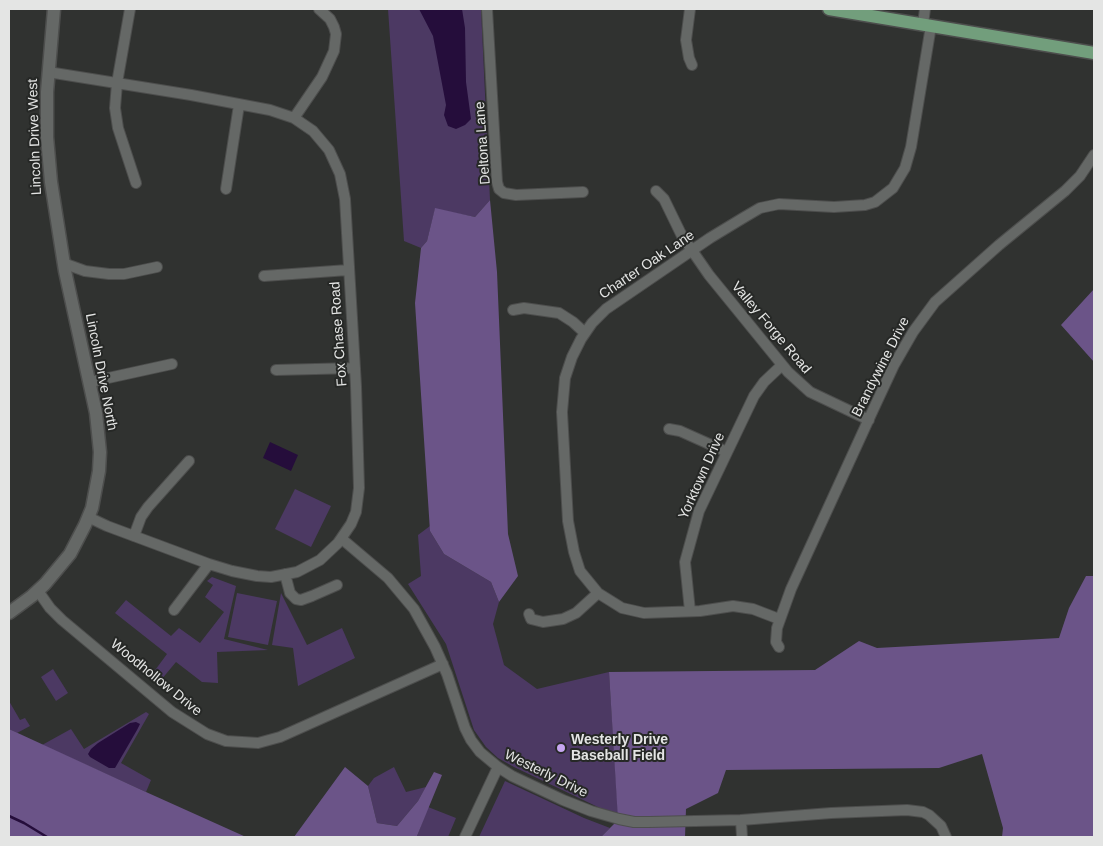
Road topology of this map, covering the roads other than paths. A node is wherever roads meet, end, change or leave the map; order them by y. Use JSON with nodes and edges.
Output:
{"nodes":[{"id":1,"x":54,"y":9,"type":"edge"},
{"id":2,"x":130,"y":9,"type":"edge"},
{"id":3,"x":319,"y":9,"type":"edge"},
{"id":4,"x":487,"y":9,"type":"edge"},
{"id":5,"x":690,"y":9,"type":"edge"},
{"id":6,"x":829,"y":9,"type":"edge"},
{"id":7,"x":925,"y":9,"type":"edge"},
{"id":8,"x":927,"y":25,"type":"junction"},
{"id":9,"x":1094,"y":53,"type":"edge"},
{"id":10,"x":692,"y":65,"type":"dead end"},
{"id":11,"x":48,"y":72,"type":"junction"},
{"id":12,"x":117,"y":83,"type":"junction"},
{"id":13,"x":239,"y":105,"type":"junction"},
{"id":14,"x":294,"y":118,"type":"junction"},
{"id":15,"x":1094,"y":155,"type":"edge"},
{"id":16,"x":136,"y":183,"type":"dead end"},
{"id":17,"x":226,"y":189,"type":"dead end"},
{"id":18,"x":656,"y":190,"type":"dead end"},
{"id":19,"x":583,"y":192,"type":"dead end"},
{"id":20,"x":692,"y":251,"type":"junction"},
{"id":21,"x":63,"y":263,"type":"junction"},
{"id":22,"x":157,"y":267,"type":"dead end"},
{"id":23,"x":348,"y":270,"type":"junction"},
{"id":24,"x":264,"y":276,"type":"dead end"},
{"id":25,"x":513,"y":310,"type":"dead end"},
{"id":26,"x":585,"y":333,"type":"junction"},
{"id":27,"x":172,"y":364,"type":"dead end"},
{"id":28,"x":782,"y":365,"type":"junction"},
{"id":29,"x":355,"y":368,"type":"junction"},
{"id":30,"x":276,"y":370,"type":"dead end"},
{"id":31,"x":90,"y":382,"type":"junction"},
{"id":32,"x":869,"y":420,"type":"junction"},
{"id":33,"x":669,"y":429,"type":"dead end"},
{"id":34,"x":727,"y":452,"type":"junction"},
{"id":35,"x":189,"y":461,"type":"dead end"},
{"id":36,"x":88,"y":517,"type":"junction"},
{"id":37,"x":134,"y":536,"type":"junction"},
{"id":38,"x":342,"y":539,"type":"junction"},
{"id":39,"x":209,"y":564,"type":"junction"},
{"id":40,"x":286,"y":574,"type":"junction"},
{"id":41,"x":338,"y":584,"type":"dead end"},
{"id":42,"x":38,"y":591,"type":"junction"},
{"id":43,"x":598,"y":593,"type":"junction"},
{"id":44,"x":174,"y":610,"type":"dead end"},
{"id":45,"x":690,"y":611,"type":"junction"},
{"id":46,"x":9,"y":612,"type":"edge"},
{"id":47,"x":529,"y":614,"type":"dead end"},
{"id":48,"x":779,"y":619,"type":"junction"},
{"id":49,"x":779,"y":647,"type":"dead end"},
{"id":50,"x":443,"y":664,"type":"junction"},
{"id":51,"x":498,"y":767,"type":"junction"},
{"id":52,"x":742,"y":820,"type":"junction"},
{"id":53,"x":465,"y":837,"type":"edge"},
{"id":54,"x":742,"y":837,"type":"edge"},
{"id":55,"x":946,"y":837,"type":"edge"}],
"edges":[{"from":1,"to":11,"type":"street","name":"Lincoln Drive West"},
{"from":2,"to":12,"type":"street"},
{"from":3,"to":14,"type":"street"},
{"from":4,"to":19,"type":"street","name":"Deltona Lane"},
{"from":5,"to":10,"type":"street"},
{"from":6,"to":8,"type":"main road"},
{"from":7,"to":8,"type":"street","name":"Charter Oak Lane"},
{"from":8,"to":9,"type":"main road"},
{"from":8,"to":20,"type":"street","name":"Charter Oak Lane"},
{"from":11,"to":12,"type":"street","name":"Fox Chase Road"},
{"from":11,"to":21,"type":"street","name":"Lincoln Drive West"},
{"from":12,"to":13,"type":"street","name":"Fox Chase Road"},
{"from":12,"to":16,"type":"street"},
{"from":13,"to":14,"type":"street","name":"Fox Chase Road"},
{"from":13,"to":17,"type":"street"},
{"from":14,"to":23,"type":"street","name":"Fox Chase Road"},
{"from":15,"to":32,"type":"street","name":"Brandywine Drive"},
{"from":18,"to":20,"type":"street","name":"Valley Forge Road"},
{"from":20,"to":26,"type":"street","name":"Charter Oak Lane"},
{"from":20,"to":28,"type":"street","name":"Valley Forge Road"},
{"from":21,"to":22,"type":"street"},
{"from":21,"to":31,"type":"street","name":"Lincoln Drive North"},
{"from":23,"to":24,"type":"street"},
{"from":23,"to":29,"type":"street","name":"Fox Chase Road"},
{"from":25,"to":26,"type":"street"},
{"from":26,"to":43,"type":"street","name":"Charter Oak Lane"},
{"from":27,"to":31,"type":"street"},
{"from":28,"to":32,"type":"street","name":"Valley Forge Road"},
{"from":28,"to":34,"type":"street","name":"Yorktown Drive"},
{"from":29,"to":30,"type":"street"},
{"from":29,"to":38,"type":"street","name":"Fox Chase Road"},
{"from":31,"to":36,"type":"street","name":"Lincoln Drive North"},
{"from":32,"to":48,"type":"street","name":"Brandywine Drive"},
{"from":33,"to":34,"type":"street"},
{"from":34,"to":45,"type":"street","name":"Yorktown Drive"},
{"from":35,"to":37,"type":"street"},
{"from":36,"to":37,"type":"street","name":"Fox Chase Road"},
{"from":36,"to":42,"type":"street"},
{"from":37,"to":39,"type":"street","name":"Fox Chase Road"},
{"from":38,"to":40,"type":"street","name":"Fox Chase Road"},
{"from":38,"to":50,"type":"street","name":"Westerly Drive"},
{"from":39,"to":40,"type":"street","name":"Fox Chase Road"},
{"from":39,"to":44,"type":"street"},
{"from":40,"to":41,"type":"street"},
{"from":42,"to":46,"type":"street"},
{"from":42,"to":50,"type":"street","name":"Woodhollow Drive"},
{"from":43,"to":45,"type":"street","name":"Charter Oak Lane"},
{"from":43,"to":47,"type":"street"},
{"from":45,"to":48,"type":"street","name":"Charter Oak Lane"},
{"from":48,"to":49,"type":"street","name":"Brandywine Drive"},
{"from":50,"to":51,"type":"street","name":"Westerly Drive"},
{"from":51,"to":52,"type":"street","name":"Westerly Drive"},
{"from":51,"to":53,"type":"street"},
{"from":52,"to":54,"type":"street"},
{"from":52,"to":55,"type":"street","name":"Westerly Drive"}]}
